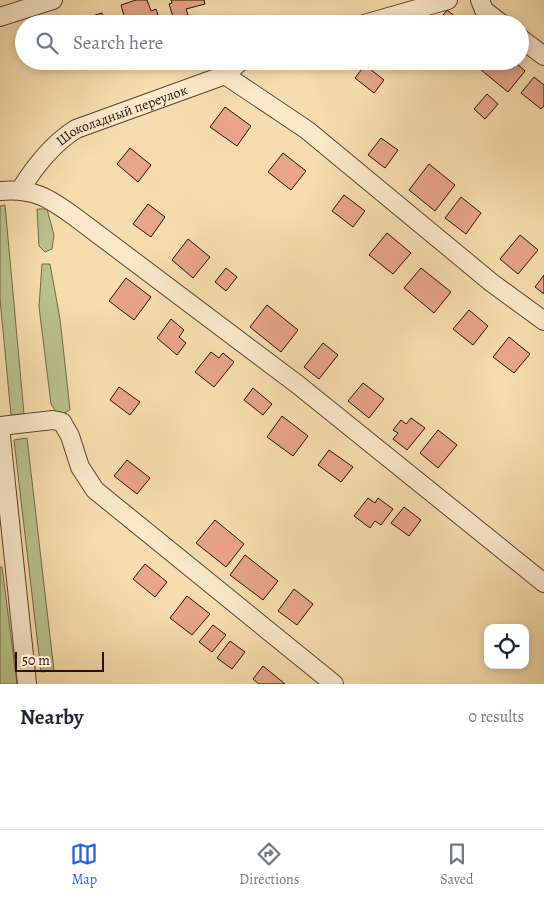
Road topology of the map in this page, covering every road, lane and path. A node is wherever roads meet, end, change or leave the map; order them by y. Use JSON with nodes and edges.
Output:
{"nodes":[{"id":1,"x":53,"y":0,"type":"edge"},
{"id":2,"x":448,"y":0,"type":"edge"},
{"id":3,"x":480,"y":0,"type":"edge"},
{"id":4,"x":396,"y":15,"type":"edge"},
{"id":5,"x":490,"y":15,"type":"edge"},
{"id":6,"x":0,"y":17,"type":"edge"},
{"id":7,"x":529,"y":45,"type":"edge"},
{"id":8,"x":544,"y":56,"type":"edge"},
{"id":9,"x":231,"y":70,"type":"edge"},
{"id":10,"x":225,"y":75,"type":"junction"},
{"id":11,"x":20,"y":190,"type":"junction"},
{"id":12,"x":0,"y":191,"type":"edge"},
{"id":13,"x":544,"y":321,"type":"edge"},
{"id":14,"x":0,"y":427,"type":"edge"},
{"id":15,"x":544,"y":583,"type":"edge"},
{"id":16,"x":28,"y":684,"type":"edge"},
{"id":17,"x":334,"y":684,"type":"edge"}],
"edges":[{"from":1,"to":6,"type":"street"},
{"from":2,"to":4,"type":"street"},
{"from":3,"to":5,"type":"street"},
{"from":7,"to":8,"type":"street"},
{"from":9,"to":10,"type":"street","name":"Шоколадный переулок"},
{"from":10,"to":11,"type":"street","name":"Шоколадный переулок"},
{"from":10,"to":13,"type":"street"},
{"from":11,"to":12,"type":"street"},
{"from":11,"to":15,"type":"street"},
{"from":14,"to":16,"type":"street"},
{"from":14,"to":17,"type":"street"}]}
